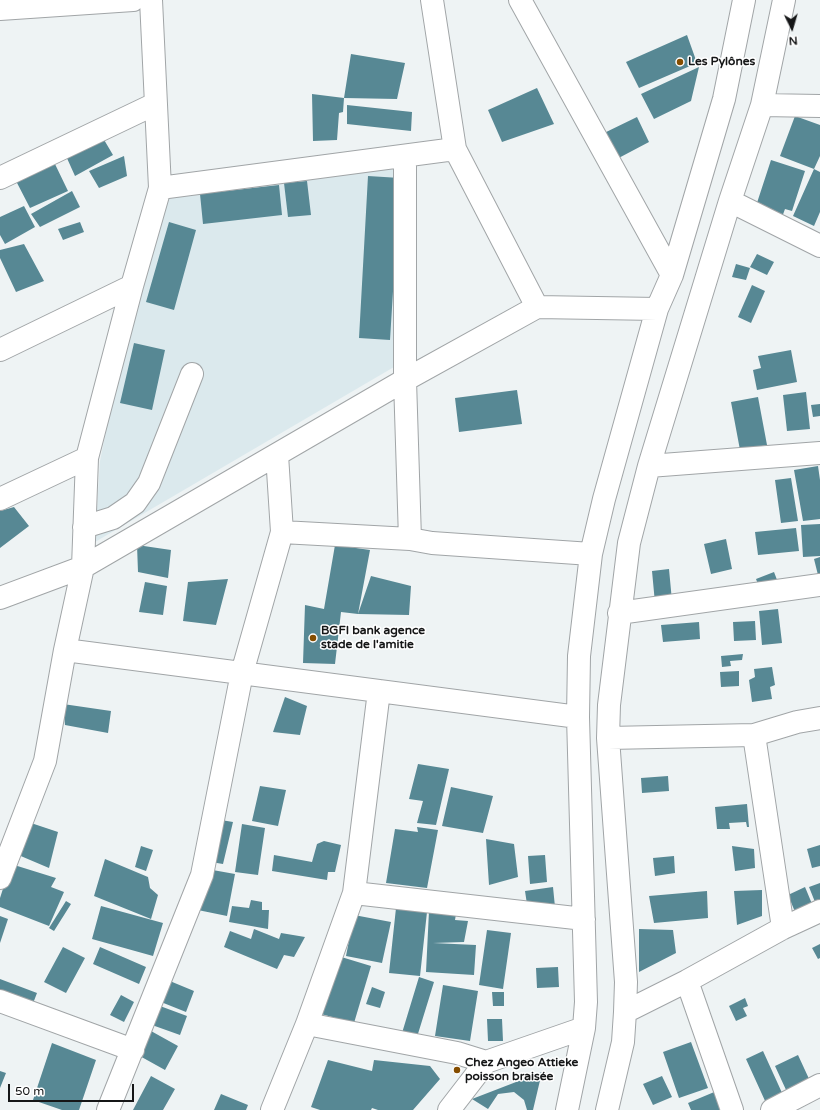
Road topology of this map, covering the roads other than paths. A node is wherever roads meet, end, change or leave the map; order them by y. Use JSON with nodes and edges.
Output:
{"nodes":[{"id":1,"x":133,"y":0,"type":"edge"},
{"id":2,"x":151,"y":0,"type":"edge"},
{"id":3,"x":432,"y":0,"type":"edge"},
{"id":4,"x":520,"y":0,"type":"edge"},
{"id":5,"x":744,"y":0,"type":"edge"},
{"id":6,"x":784,"y":0,"type":"edge"},
{"id":7,"x":0,"y":9,"type":"edge"},
{"id":8,"x":155,"y":104,"type":"junction"},
{"id":9,"x":762,"y":105,"type":"junction"},
{"id":10,"x":820,"y":106,"type":"edge"},
{"id":11,"x":455,"y":149,"type":"junction"},
{"id":12,"x":405,"y":156,"type":"junction"},
{"id":13,"x":0,"y":178,"type":"edge"},
{"id":14,"x":160,"y":188,"type":"junction"},
{"id":15,"x":730,"y":201,"type":"junction"},
{"id":16,"x":820,"y":246,"type":"edge"},
{"id":17,"x":672,"y":275,"type":"junction"},
{"id":18,"x":132,"y":286,"type":"junction"},
{"id":19,"x":537,"y":307,"type":"junction"},
{"id":20,"x":657,"y":309,"type":"junction"},
{"id":21,"x":0,"y":350,"type":"edge"},
{"id":22,"x":192,"y":374,"type":"dead end"},
{"id":23,"x":405,"y":380,"type":"junction"},
{"id":24,"x":820,"y":453,"type":"edge"},
{"id":25,"x":277,"y":455,"type":"junction"},
{"id":26,"x":87,"y":458,"type":"junction"},
{"id":27,"x":649,"y":466,"type":"junction"},
{"id":28,"x":0,"y":499,"type":"edge"},
{"id":29,"x":84,"y":527,"type":"junction"},
{"id":30,"x":282,"y":532,"type":"junction"},
{"id":31,"x":410,"y":539,"type":"junction"},
{"id":32,"x":591,"y":554,"type":"junction"},
{"id":33,"x":83,"y":567,"type":"junction"},
{"id":34,"x":820,"y":585,"type":"edge"},
{"id":35,"x":0,"y":598,"type":"edge"},
{"id":36,"x":620,"y":613,"type":"junction"},
{"id":37,"x":65,"y":650,"type":"junction"},
{"id":38,"x":242,"y":673,"type":"junction"},
{"id":39,"x":379,"y":691,"type":"junction"},
{"id":40,"x":578,"y":717,"type":"junction"},
{"id":41,"x":820,"y":718,"type":"edge"},
{"id":42,"x":754,"y":735,"type":"junction"},
{"id":43,"x":608,"y":738,"type":"junction"},
{"id":44,"x":0,"y":876,"type":"edge"},
{"id":45,"x":354,"y":893,"type":"junction"},
{"id":46,"x":820,"y":911,"type":"edge"},
{"id":47,"x":584,"y":919,"type":"junction"},
{"id":48,"x":783,"y":928,"type":"junction"},
{"id":49,"x":686,"y":981,"type":"junction"},
{"id":50,"x":0,"y":1001,"type":"edge"},
{"id":51,"x":625,"y":1012,"type":"junction"},
{"id":52,"x":307,"y":1024,"type":"junction"},
{"id":53,"x":584,"y":1028,"type":"junction"},
{"id":54,"x":133,"y":1050,"type":"junction"},
{"id":55,"x":486,"y":1062,"type":"junction"},
{"id":56,"x":820,"y":1085,"type":"edge"},
{"id":57,"x":108,"y":1110,"type":"edge"},
{"id":58,"x":272,"y":1110,"type":"edge"},
{"id":59,"x":449,"y":1110,"type":"edge"},
{"id":60,"x":567,"y":1110,"type":"edge"},
{"id":61,"x":607,"y":1110,"type":"edge"},
{"id":62,"x":732,"y":1110,"type":"edge"},
{"id":63,"x":772,"y":1110,"type":"edge"}],
"edges":[{"from":1,"to":7,"type":"street"},
{"from":2,"to":8,"type":"street"},
{"from":3,"to":11,"type":"street"},
{"from":4,"to":17,"type":"street"},
{"from":5,"to":17,"type":"street"},
{"from":6,"to":9,"type":"street"},
{"from":8,"to":13,"type":"street"},
{"from":8,"to":14,"type":"street"},
{"from":9,"to":10,"type":"street"},
{"from":9,"to":15,"type":"street"},
{"from":11,"to":12,"type":"street"},
{"from":11,"to":19,"type":"street"},
{"from":12,"to":14,"type":"street"},
{"from":12,"to":23,"type":"street"},
{"from":14,"to":18,"type":"street"},
{"from":15,"to":16,"type":"street"},
{"from":15,"to":27,"type":"street"},
{"from":17,"to":20,"type":"street"},
{"from":18,"to":21,"type":"street"},
{"from":18,"to":26,"type":"street"},
{"from":19,"to":20,"type":"street"},
{"from":19,"to":23,"type":"street"},
{"from":20,"to":32,"type":"street"},
{"from":22,"to":29,"type":"street"},
{"from":23,"to":25,"type":"street"},
{"from":23,"to":31,"type":"street"},
{"from":24,"to":27,"type":"street"},
{"from":25,"to":30,"type":"street"},
{"from":25,"to":33,"type":"street"},
{"from":26,"to":28,"type":"street"},
{"from":26,"to":29,"type":"street"},
{"from":27,"to":36,"type":"street"},
{"from":29,"to":33,"type":"street"},
{"from":30,"to":31,"type":"street"},
{"from":30,"to":38,"type":"street"},
{"from":31,"to":32,"type":"street"},
{"from":32,"to":40,"type":"street"},
{"from":33,"to":35,"type":"street"},
{"from":33,"to":37,"type":"street"},
{"from":34,"to":36,"type":"street"},
{"from":36,"to":43,"type":"street"},
{"from":37,"to":38,"type":"street"},
{"from":37,"to":44,"type":"street"},
{"from":38,"to":39,"type":"street"},
{"from":38,"to":54,"type":"street"},
{"from":39,"to":40,"type":"street"},
{"from":39,"to":45,"type":"street"},
{"from":40,"to":47,"type":"street"},
{"from":41,"to":42,"type":"street"},
{"from":42,"to":43,"type":"street"},
{"from":42,"to":48,"type":"street"},
{"from":43,"to":51,"type":"street"},
{"from":45,"to":47,"type":"street"},
{"from":45,"to":52,"type":"street"},
{"from":46,"to":48,"type":"street"},
{"from":47,"to":53,"type":"street"},
{"from":48,"to":49,"type":"street"},
{"from":49,"to":51,"type":"street"},
{"from":49,"to":62,"type":"street"},
{"from":50,"to":54,"type":"street"},
{"from":51,"to":61,"type":"street"},
{"from":52,"to":55,"type":"street"},
{"from":52,"to":58,"type":"street"},
{"from":53,"to":55,"type":"street"},
{"from":53,"to":60,"type":"street"},
{"from":54,"to":57,"type":"street"},
{"from":55,"to":59,"type":"street"},
{"from":56,"to":63,"type":"street"}]}
